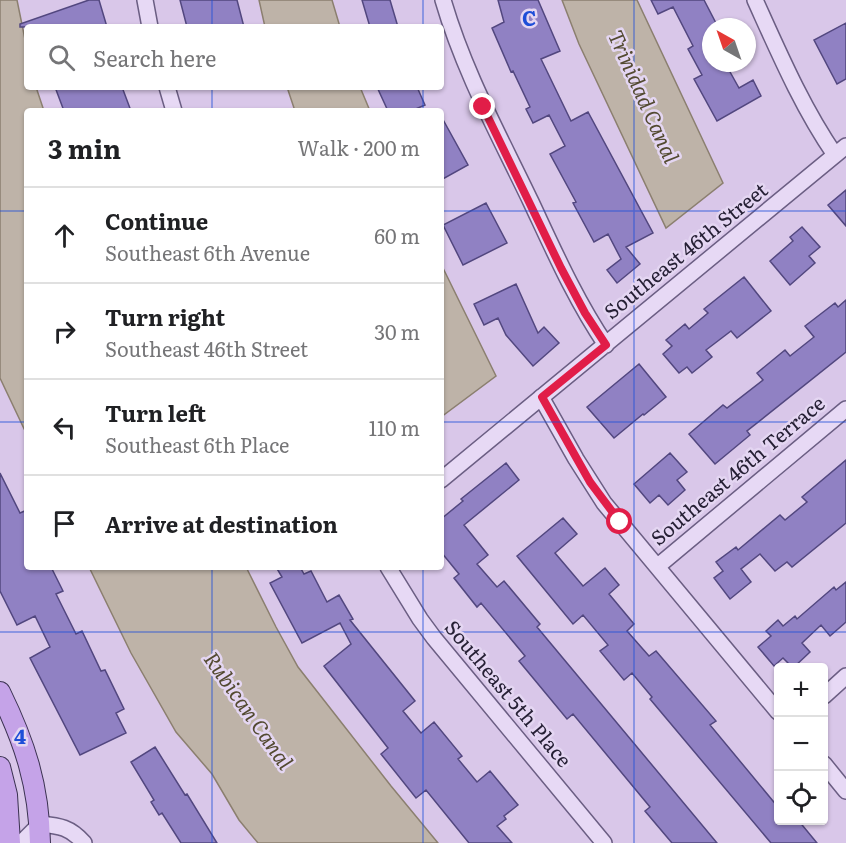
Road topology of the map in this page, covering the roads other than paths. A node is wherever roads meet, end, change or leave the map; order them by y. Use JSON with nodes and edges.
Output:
{"nodes":[{"id":1,"x":145,"y":0,"type":"edge"},
{"id":2,"x":443,"y":0,"type":"edge"},
{"id":3,"x":754,"y":0,"type":"edge"},
{"id":4,"x":149,"y":24,"type":"edge"},
{"id":5,"x":167,"y":90,"type":"edge"},
{"id":6,"x":173,"y":108,"type":"edge"},
{"id":7,"x":841,"y":151,"type":"edge"},
{"id":8,"x":606,"y":345,"type":"junction"},
{"id":9,"x":542,"y":397,"type":"junction"},
{"id":10,"x":846,"y":409,"type":"edge"},
{"id":11,"x":444,"y":478,"type":"edge"},
{"id":12,"x":658,"y":566,"type":"junction"},
{"id":13,"x":390,"y":570,"type":"edge"},
{"id":14,"x":846,"y":676,"type":"edge"},
{"id":15,"x":0,"y":692,"type":"edge"},
{"id":16,"x":828,"y":692,"type":"edge"},
{"id":17,"x":774,"y":707,"type":"edge"},
{"id":18,"x":0,"y":767,"type":"edge"},
{"id":19,"x":828,"y":769,"type":"edge"},
{"id":20,"x":846,"y":790,"type":"edge"},
{"id":21,"x":40,"y":833,"type":"edge"},
{"id":22,"x":10,"y":843,"type":"edge"},
{"id":23,"x":21,"y":843,"type":"edge"},
{"id":24,"x":84,"y":843,"type":"edge"},
{"id":25,"x":604,"y":843,"type":"edge"}],
"edges":[{"from":1,"to":4,"type":"street"},
{"from":2,"to":8,"type":"street"},
{"from":3,"to":7,"type":"street"},
{"from":5,"to":6,"type":"street"},
{"from":7,"to":8,"type":"street","name":"Southeast 46th Street"},
{"from":8,"to":9,"type":"street","name":"Southeast 46th Street"},
{"from":9,"to":11,"type":"street","name":"Southeast 46th Street"},
{"from":9,"to":12,"type":"street"},
{"from":10,"to":12,"type":"street","name":"Southeast 46th Terrace"},
{"from":12,"to":17,"type":"street"},
{"from":13,"to":25,"type":"street","name":"Southeast 5th Place"},
{"from":14,"to":16,"type":"street"},
{"from":15,"to":21,"type":"main road"},
{"from":18,"to":22,"type":"main road"},
{"from":19,"to":20,"type":"street"},
{"from":21,"to":23,"type":"street"},
{"from":21,"to":24,"type":"street"}]}
